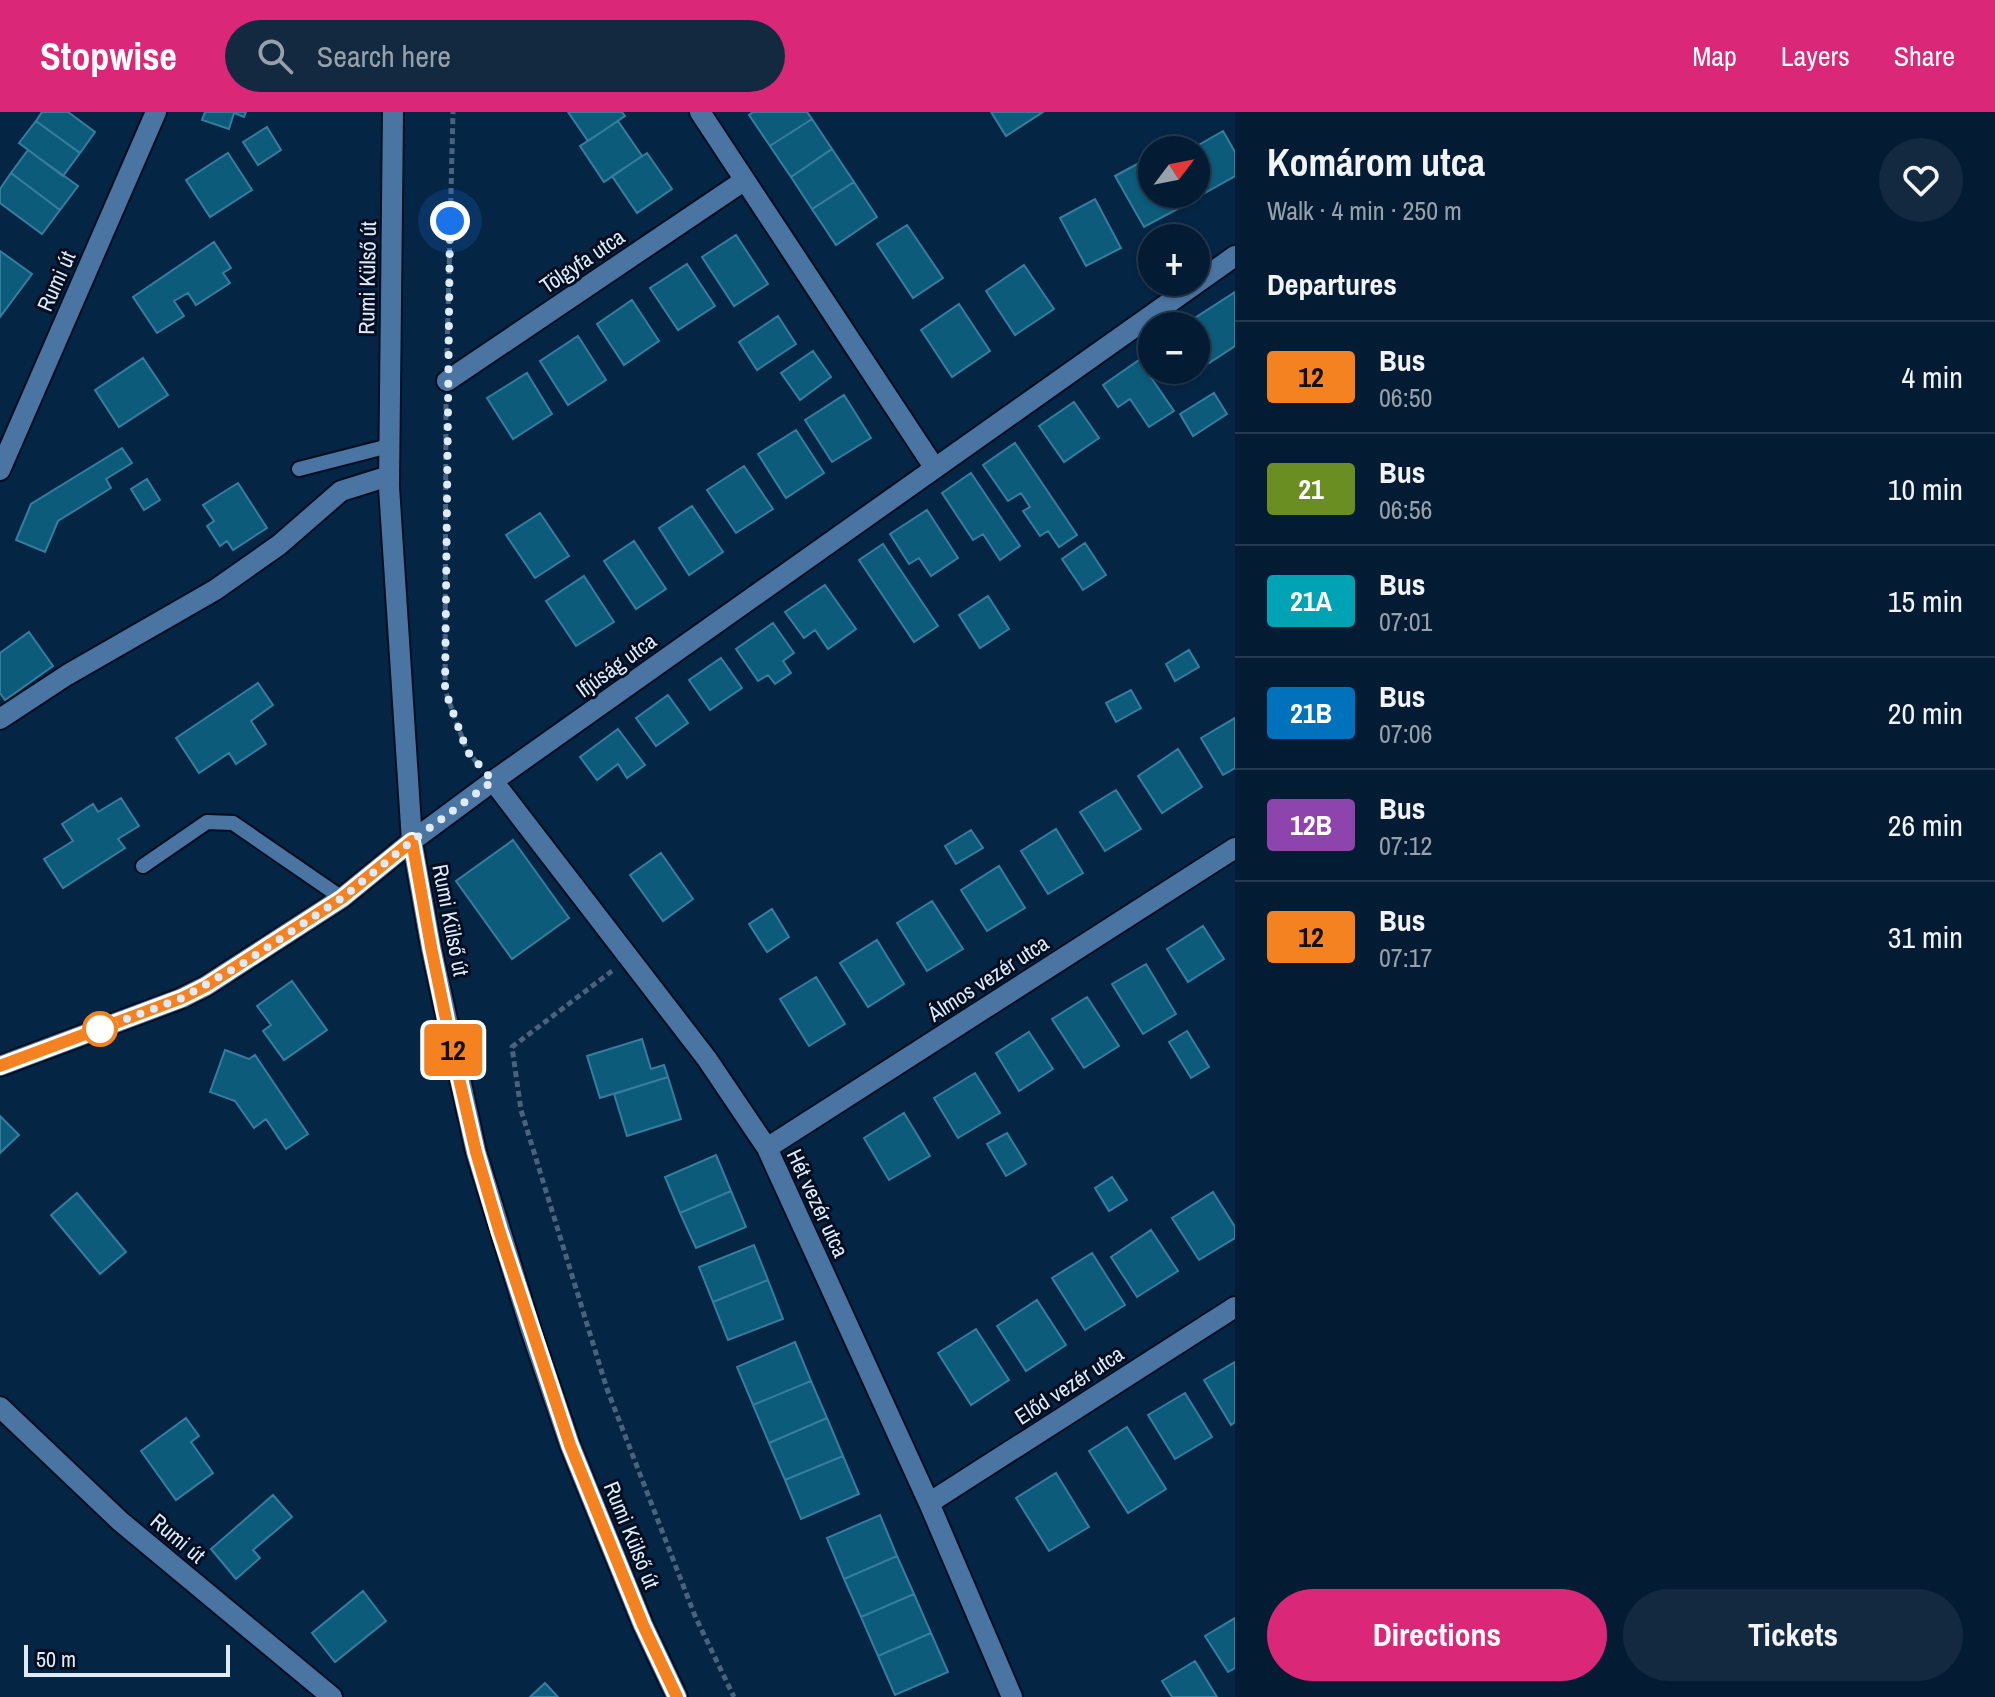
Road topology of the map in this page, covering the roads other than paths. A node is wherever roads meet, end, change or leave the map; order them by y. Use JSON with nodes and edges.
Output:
{"nodes":[{"id":1,"x":156,"y":112,"type":"edge"},
{"id":2,"x":393,"y":112,"type":"edge"},
{"id":3,"x":700,"y":112,"type":"edge"},
{"id":4,"x":745,"y":180,"type":"junction"},
{"id":5,"x":1235,"y":256,"type":"edge"},
{"id":6,"x":447,"y":381,"type":"road end"},
{"id":7,"x":389,"y":446,"type":"junction"},
{"id":8,"x":934,"y":467,"type":"junction"},
{"id":9,"x":299,"y":469,"type":"dead end"},
{"id":10,"x":0,"y":470,"type":"edge"},
{"id":11,"x":389,"y":476,"type":"junction"},
{"id":12,"x":0,"y":719,"type":"edge"},
{"id":13,"x":493,"y":781,"type":"junction"},
{"id":14,"x":412,"y":841,"type":"junction"},
{"id":15,"x":1235,"y":848,"type":"edge"},
{"id":16,"x":143,"y":866,"type":"dead end"},
{"id":17,"x":342,"y":898,"type":"junction"},
{"id":18,"x":0,"y":1066,"type":"edge"},
{"id":19,"x":767,"y":1148,"type":"junction"},
{"id":20,"x":1235,"y":1307,"type":"edge"},
{"id":21,"x":0,"y":1407,"type":"edge"},
{"id":22,"x":929,"y":1503,"type":"junction"},
{"id":23,"x":332,"y":1697,"type":"edge"},
{"id":24,"x":677,"y":1697,"type":"edge"},
{"id":25,"x":1012,"y":1697,"type":"edge"}],
"edges":[{"from":1,"to":10,"type":"street","name":"Rumi út"},
{"from":2,"to":7,"type":"street","name":"Rumi Külső út"},
{"from":3,"to":4,"type":"street"},
{"from":4,"to":6,"type":"street","name":"Tölgyfa utca"},
{"from":4,"to":8,"type":"street"},
{"from":5,"to":8,"type":"street","name":"Ifjúság utca"},
{"from":7,"to":9,"type":"lane"},
{"from":7,"to":11,"type":"street","name":"Rumi Külső út"},
{"from":8,"to":13,"type":"street","name":"Ifjúság utca"},
{"from":11,"to":12,"type":"street"},
{"from":11,"to":14,"type":"street","name":"Rumi Külső út"},
{"from":13,"to":14,"type":"street","name":"Ifjúság utca"},
{"from":13,"to":19,"type":"street","name":"Hét vezér utca"},
{"from":14,"to":17,"type":"street","name":"Ifjúság utca"},
{"from":14,"to":24,"type":"street","name":"Rumi Külső út"},
{"from":15,"to":19,"type":"street","name":"Álmos vezér utca"},
{"from":16,"to":17,"type":"lane"},
{"from":17,"to":18,"type":"street","name":"Ifjúság utca"},
{"from":19,"to":22,"type":"street","name":"Hét vezér utca"},
{"from":20,"to":22,"type":"street","name":"Előd vezér utca"},
{"from":21,"to":23,"type":"street","name":"Rumi út"},
{"from":22,"to":25,"type":"street","name":"Hét vezér utca"}]}
